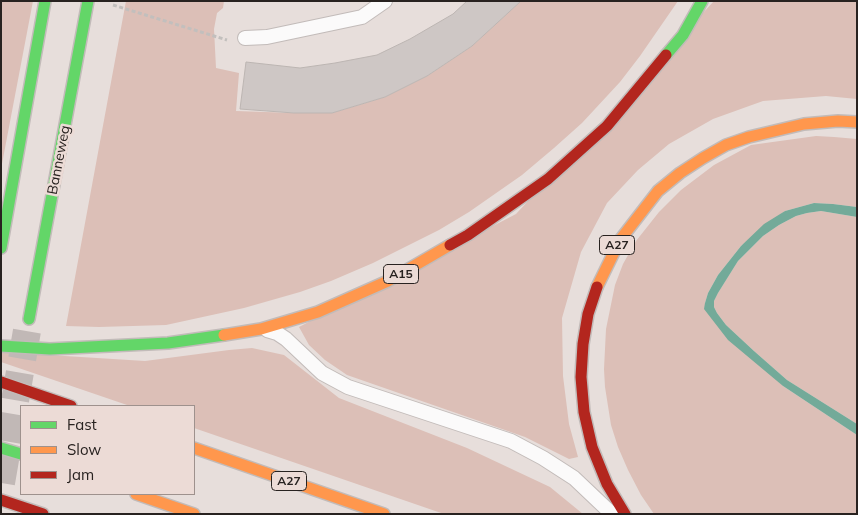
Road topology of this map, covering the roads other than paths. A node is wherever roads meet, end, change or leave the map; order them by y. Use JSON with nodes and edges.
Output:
{"nodes":[{"id":1,"x":45,"y":1,"type":"edge"},
{"id":2,"x":88,"y":1,"type":"edge"},
{"id":3,"x":385,"y":1,"type":"edge"},
{"id":4,"x":702,"y":1,"type":"edge"},
{"id":5,"x":245,"y":38,"type":"road end"},
{"id":6,"x":857,"y":122,"type":"edge"},
{"id":7,"x":1,"y":248,"type":"edge"},
{"id":8,"x":29,"y":319,"type":"tunnel mouth"},
{"id":9,"x":261,"y":329,"type":"junction"},
{"id":10,"x":1,"y":346,"type":"edge"},
{"id":11,"x":1,"y":382,"type":"edge"},
{"id":12,"x":68,"y":405,"type":"edge"},
{"id":13,"x":1,"y":448,"type":"edge"},
{"id":14,"x":195,"y":448,"type":"edge"},
{"id":15,"x":20,"y":454,"type":"edge"},
{"id":16,"x":139,"y":495,"type":"edge"},
{"id":17,"x":1,"y":500,"type":"edge"},
{"id":18,"x":44,"y":514,"type":"edge"},
{"id":19,"x":194,"y":514,"type":"edge"},
{"id":20,"x":384,"y":514,"type":"edge"},
{"id":21,"x":612,"y":514,"type":"edge"},
{"id":22,"x":624,"y":514,"type":"edge"}],
"edges":[{"from":1,"to":7,"type":"main road"},
{"from":2,"to":8,"type":"main road","name":"Banneweg"},
{"from":3,"to":5,"type":"lane"},
{"from":4,"to":9,"type":"main road","number":"A15"},
{"from":6,"to":22,"type":"main road","number":"A27"},
{"from":9,"to":10,"type":"main road","number":"A15"},
{"from":9,"to":21,"type":"lane"},
{"from":11,"to":12,"type":"main road"},
{"from":13,"to":15,"type":"main road"},
{"from":14,"to":20,"type":"main road","number":"A27"},
{"from":16,"to":19,"type":"main road"},
{"from":17,"to":18,"type":"main road"}]}
